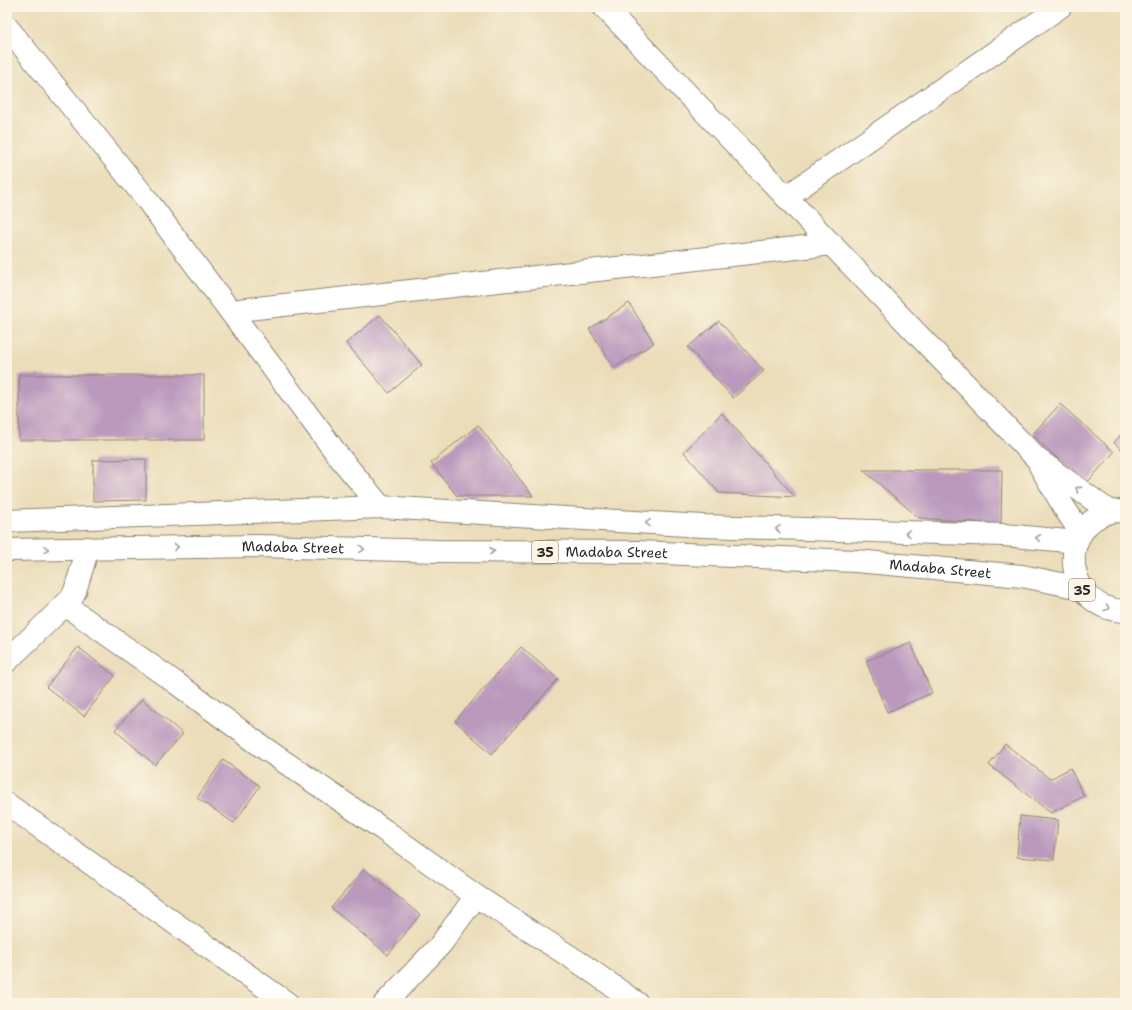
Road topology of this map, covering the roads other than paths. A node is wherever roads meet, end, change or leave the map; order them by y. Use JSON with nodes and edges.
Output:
{"nodes":[{"id":1,"x":604,"y":7,"type":"edge"},
{"id":2,"x":1060,"y":7,"type":"edge"},
{"id":3,"x":7,"y":27,"type":"edge"},
{"id":4,"x":786,"y":198,"type":"junction"},
{"id":5,"x":832,"y":244,"type":"junction"},
{"id":6,"x":230,"y":311,"type":"junction"},
{"id":7,"x":1037,"y":459,"type":"junction"},
{"id":8,"x":381,"y":507,"type":"junction"},
{"id":9,"x":1117,"y":512,"type":"edge"},
{"id":10,"x":7,"y":521,"type":"edge"},
{"id":11,"x":1079,"y":538,"type":"junction"},
{"id":12,"x":88,"y":548,"type":"junction"},
{"id":13,"x":7,"y":550,"type":"edge"},
{"id":14,"x":1081,"y":588,"type":"junction"},
{"id":15,"x":65,"y":605,"type":"junction"},
{"id":16,"x":1125,"y":611,"type":"edge"},
{"id":17,"x":7,"y":661,"type":"edge"},
{"id":18,"x":7,"y":804,"type":"edge"},
{"id":19,"x":476,"y":896,"type":"junction"},
{"id":20,"x":287,"y":1003,"type":"edge"},
{"id":21,"x":385,"y":1003,"type":"edge"},
{"id":22,"x":637,"y":1003,"type":"edge"}],
"edges":[{"from":1,"to":4,"type":"street"},
{"from":2,"to":4,"type":"street"},
{"from":3,"to":6,"type":"street"},
{"from":4,"to":5,"type":"street"},
{"from":5,"to":6,"type":"street"},
{"from":5,"to":7,"type":"street"},
{"from":6,"to":8,"type":"street"},
{"from":9,"to":7,"type":"street","one_way":true},
{"from":7,"to":11,"type":"street"},
{"from":8,"to":10,"type":"street"},
{"from":11,"to":8,"type":"street","one_way":true},
{"from":9,"to":11,"type":"street"},
{"from":11,"to":14,"type":"street","number":"35"},
{"from":13,"to":12,"type":"street","name":"Madaba Street","number":"35","one_way":true},
{"from":12,"to":14,"type":"street","name":"Madaba Street","number":"35","one_way":true},
{"from":12,"to":15,"type":"street"},
{"from":14,"to":16,"type":"street","number":"35","one_way":true},
{"from":15,"to":17,"type":"street"},
{"from":15,"to":19,"type":"street"},
{"from":18,"to":20,"type":"street"},
{"from":19,"to":21,"type":"street"},
{"from":19,"to":22,"type":"street"}]}
